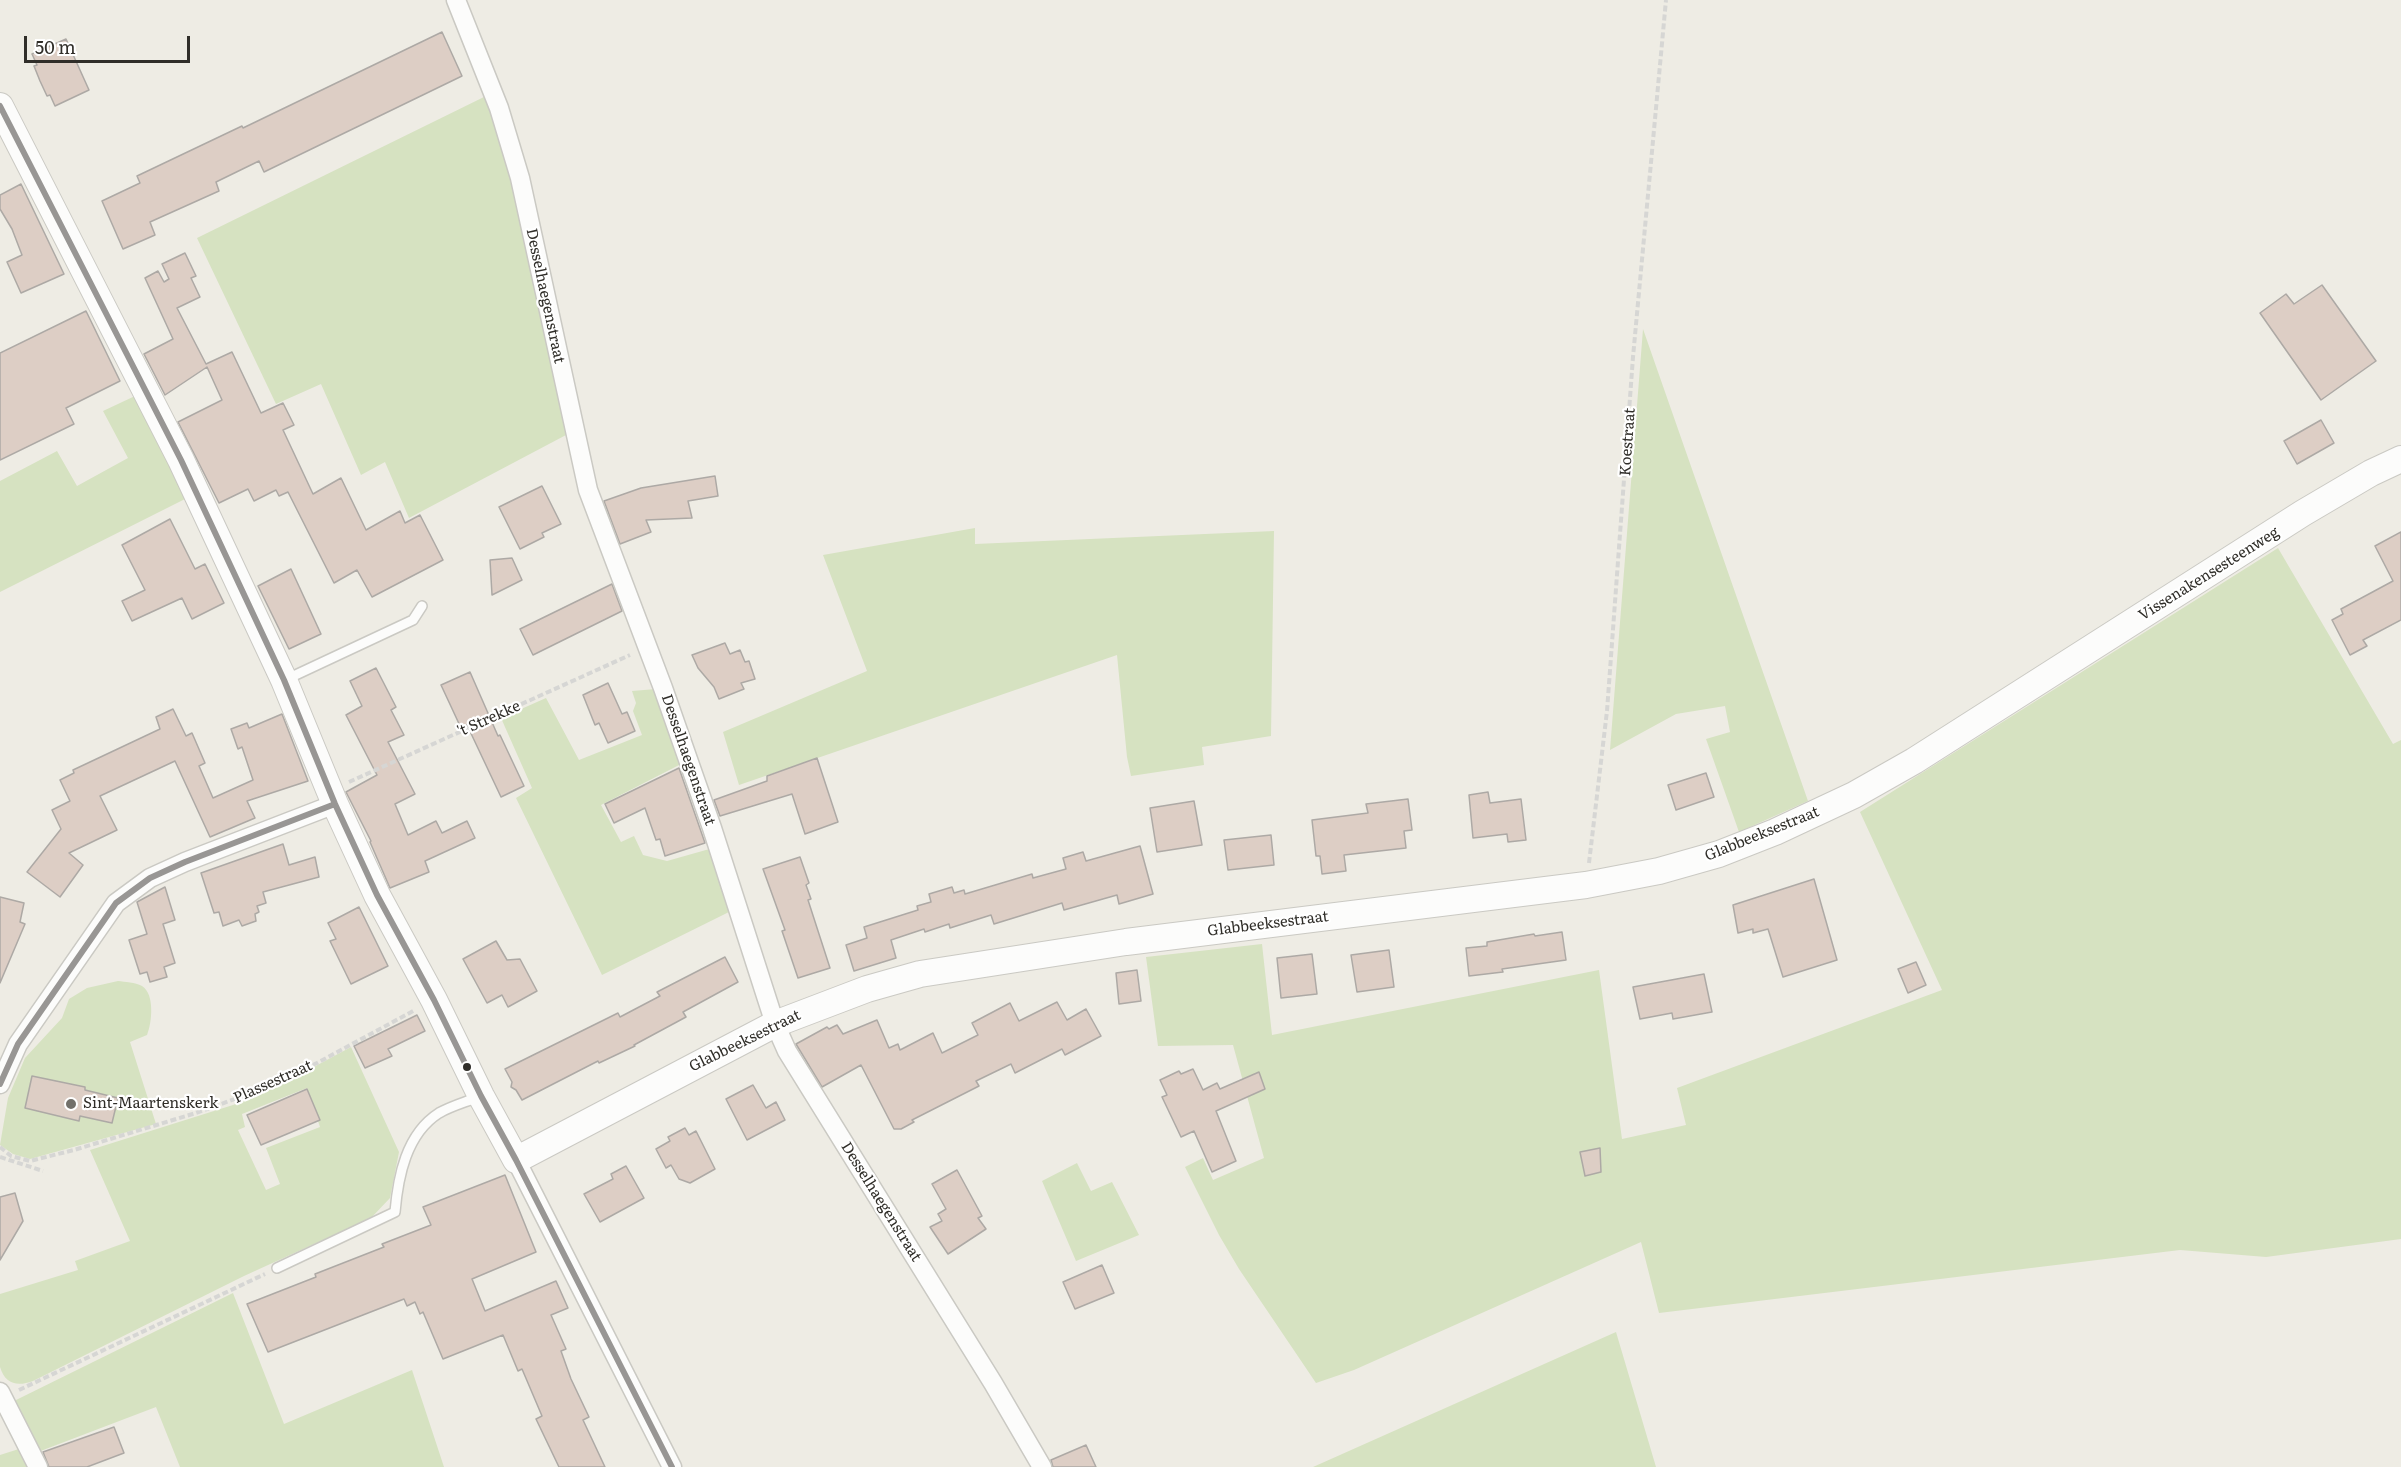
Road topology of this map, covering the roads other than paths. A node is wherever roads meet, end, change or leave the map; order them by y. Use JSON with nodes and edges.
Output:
{"nodes":[{"id":1,"x":456,"y":0,"type":"edge"},
{"id":2,"x":0,"y":106,"type":"edge"},
{"id":3,"x":2401,"y":459,"type":"edge"},
{"id":4,"x":422,"y":606,"type":"dead end"},
{"id":5,"x":285,"y":680,"type":"junction"},
{"id":6,"x":2019,"y":694,"type":"joint"},
{"id":7,"x":332,"y":798,"type":"junction"},
{"id":8,"x":775,"y":1024,"type":"junction"},
{"id":9,"x":0,"y":1084,"type":"edge"},
{"id":10,"x":481,"y":1096,"type":"junction"},
{"id":11,"x":516,"y":1160,"type":"junction"},
{"id":12,"x":278,"y":1268,"type":"road end"},
{"id":13,"x":1,"y":1395,"type":"edge"},
{"id":14,"x":38,"y":1467,"type":"edge"},
{"id":15,"x":672,"y":1467,"type":"edge"},
{"id":16,"x":1042,"y":1467,"type":"edge"}],
"edges":[{"from":1,"to":8,"type":"street","name":"Desselhaegenstraat"},
{"from":2,"to":5,"type":"street"},
{"from":3,"to":6,"type":"street","name":"Vissenakensesteenweg"},
{"from":4,"to":5,"type":"lane"},
{"from":5,"to":7,"type":"street"},
{"from":6,"to":8,"type":"street","name":"Glabbeeksestraat"},
{"from":7,"to":9,"type":"street"},
{"from":7,"to":10,"type":"street"},
{"from":8,"to":11,"type":"street","name":"Glabbeeksestraat"},
{"from":8,"to":16,"type":"street","name":"Desselhaegenstraat"},
{"from":10,"to":11,"type":"street"},
{"from":10,"to":12,"type":"lane"},
{"from":11,"to":15,"type":"street"},
{"from":13,"to":14,"type":"street"}]}
